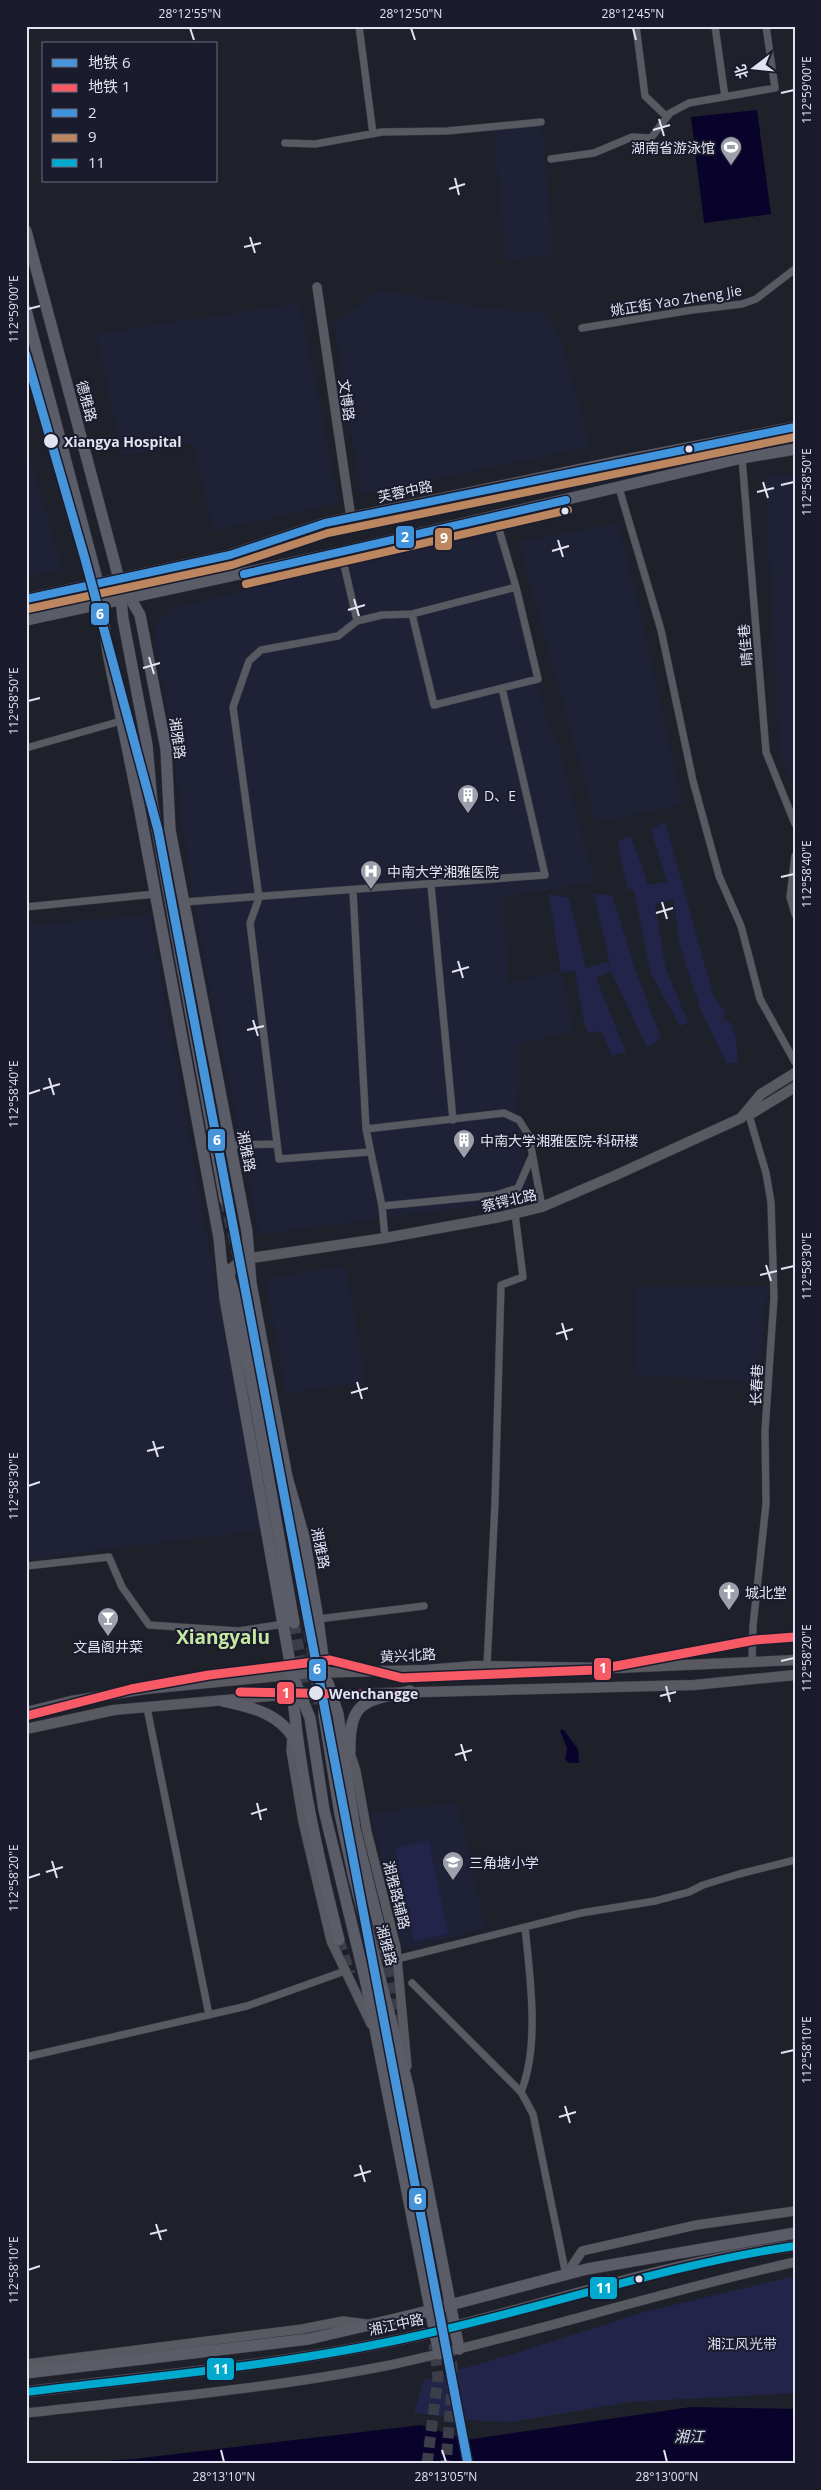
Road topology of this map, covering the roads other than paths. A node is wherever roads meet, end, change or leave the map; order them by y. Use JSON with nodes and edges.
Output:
{"nodes":[{"id":1,"x":359,"y":26,"type":"edge"},
{"id":2,"x":636,"y":26,"type":"edge"},
{"id":3,"x":715,"y":26,"type":"edge"},
{"id":4,"x":766,"y":26,"type":"edge"},
{"id":5,"x":725,"y":97,"type":"junction"},
{"id":6,"x":667,"y":117,"type":"junction"},
{"id":7,"x":540,"y":122,"type":"dead end"},
{"id":8,"x":373,"y":134,"type":"junction"},
{"id":9,"x":285,"y":143,"type":"dead end"},
{"id":10,"x":550,"y":159,"type":"dead end"},
{"id":11,"x":26,"y":231,"type":"edge"},
{"id":12,"x":795,"y":268,"type":"edge"},
{"id":13,"x":317,"y":287,"type":"dead end"},
{"id":14,"x":26,"y":310,"type":"edge"},
{"id":15,"x":582,"y":328,"type":"dead end"},
{"id":16,"x":26,"y":340,"type":"edge"},
{"id":17,"x":36,"y":348,"type":"junction"},
{"id":18,"x":795,"y":427,"type":"edge"},
{"id":19,"x":795,"y":449,"type":"edge"},
{"id":20,"x":742,"y":458,"type":"junction"},
{"id":21,"x":619,"y":488,"type":"junction"},
{"id":22,"x":495,"y":516,"type":"junction"},
{"id":23,"x":350,"y":518,"type":"junction"},
{"id":24,"x":342,"y":552,"type":"junction"},
{"id":25,"x":119,"y":579,"type":"junction"},
{"id":26,"x":98,"y":584,"type":"junction"},
{"id":27,"x":516,"y":587,"type":"junction"},
{"id":28,"x":26,"y":599,"type":"edge"},
{"id":29,"x":126,"y":599,"type":"junction"},
{"id":30,"x":101,"y":604,"type":"junction"},
{"id":31,"x":412,"y":614,"type":"junction"},
{"id":32,"x":26,"y":620,"type":"edge"},
{"id":33,"x":357,"y":621,"type":"junction"},
{"id":34,"x":502,"y":688,"type":"junction"},
{"id":35,"x":121,"y":721,"type":"junction"},
{"id":36,"x":26,"y":748,"type":"edge"},
{"id":37,"x":795,"y":824,"type":"edge"},
{"id":38,"x":795,"y":856,"type":"edge"},
{"id":39,"x":431,"y":885,"type":"junction"},
{"id":40,"x":353,"y":891,"type":"junction"},
{"id":41,"x":155,"y":894,"type":"junction"},
{"id":42,"x":259,"y":898,"type":"junction"},
{"id":43,"x":184,"y":902,"type":"junction"},
{"id":44,"x":26,"y":907,"type":"edge"},
{"id":45,"x":795,"y":914,"type":"edge"},
{"id":46,"x":795,"y":1062,"type":"edge"},
{"id":47,"x":795,"y":1073,"type":"edge"},
{"id":48,"x":795,"y":1087,"type":"edge"},
{"id":49,"x":748,"y":1113,"type":"junction"},
{"id":50,"x":452,"y":1120,"type":"junction"},
{"id":51,"x":366,"y":1129,"type":"junction"},
{"id":52,"x":277,"y":1144,"type":"junction"},
{"id":53,"x":230,"y":1145,"type":"junction"},
{"id":54,"x":370,"y":1152,"type":"junction"},
{"id":55,"x":532,"y":1156,"type":"junction"},
{"id":56,"x":225,"y":1200,"type":"tunnel mouth"},
{"id":57,"x":382,"y":1206,"type":"junction"},
{"id":58,"x":542,"y":1207,"type":"junction"},
{"id":59,"x":515,"y":1214,"type":"junction"},
{"id":60,"x":219,"y":1238,"type":"junction"},
{"id":61,"x":385,"y":1238,"type":"junction"},
{"id":62,"x":249,"y":1258,"type":"junction"},
{"id":63,"x":229,"y":1274,"type":"junction"},
{"id":64,"x":225,"y":1299,"type":"junction"},
{"id":65,"x":26,"y":1566,"type":"edge"},
{"id":66,"x":424,"y":1606,"type":"dead end"},
{"id":67,"x":318,"y":1619,"type":"junction"},
{"id":68,"x":289,"y":1624,"type":"junction"},
{"id":69,"x":795,"y":1660,"type":"edge"},
{"id":70,"x":752,"y":1662,"type":"junction"},
{"id":71,"x":487,"y":1666,"type":"junction"},
{"id":72,"x":325,"y":1672,"type":"junction"},
{"id":73,"x":292,"y":1674,"type":"junction"},
{"id":74,"x":795,"y":1675,"type":"edge"},
{"id":75,"x":410,"y":1692,"type":"junction"},
{"id":76,"x":328,"y":1694,"type":"junction"},
{"id":77,"x":297,"y":1695,"type":"junction"},
{"id":78,"x":223,"y":1701,"type":"junction"},
{"id":79,"x":147,"y":1708,"type":"junction"},
{"id":80,"x":26,"y":1712,"type":"edge"},
{"id":81,"x":338,"y":1714,"type":"junction"},
{"id":82,"x":294,"y":1715,"type":"junction"},
{"id":83,"x":26,"y":1729,"type":"edge"},
{"id":84,"x":292,"y":1736,"type":"junction"},
{"id":85,"x":350,"y":1752,"type":"junction"},
{"id":86,"x":300,"y":1755,"type":"junction"},
{"id":87,"x":350,"y":1788,"type":"junction"},
{"id":88,"x":795,"y":1860,"type":"edge"},
{"id":89,"x":524,"y":1927,"type":"junction"},
{"id":90,"x":339,"y":1940,"type":"tunnel mouth"},
{"id":91,"x":385,"y":1950,"type":"tunnel mouth"},
{"id":92,"x":397,"y":1959,"type":"junction"},
{"id":93,"x":345,"y":1971,"type":"junction"},
{"id":94,"x":412,"y":1983,"type":"dead end"},
{"id":95,"x":209,"y":2015,"type":"junction"},
{"id":96,"x":374,"y":2028,"type":"junction"},
{"id":97,"x":26,"y":2057,"type":"edge"},
{"id":98,"x":408,"y":2086,"type":"junction"},
{"id":99,"x":521,"y":2092,"type":"junction"},
{"id":100,"x":795,"y":2210,"type":"edge"},
{"id":101,"x":795,"y":2233,"type":"edge"},
{"id":102,"x":795,"y":2246,"type":"edge"},
{"id":103,"x":795,"y":2262,"type":"edge"},
{"id":104,"x":566,"y":2275,"type":"junction"},
{"id":105,"x":450,"y":2305,"type":"junction"},
{"id":106,"x":430,"y":2310,"type":"junction"},
{"id":107,"x":369,"y":2324,"type":"junction"},
{"id":108,"x":454,"y":2326,"type":"junction"},
{"id":109,"x":434,"y":2331,"type":"junction"},
{"id":110,"x":458,"y":2349,"type":"junction"},
{"id":111,"x":439,"y":2354,"type":"junction"},
{"id":112,"x":26,"y":2364,"type":"edge"},
{"id":113,"x":26,"y":2373,"type":"edge"},
{"id":114,"x":26,"y":2392,"type":"edge"},
{"id":115,"x":26,"y":2413,"type":"edge"}],
"edges":[{"from":1,"to":8,"type":"street"},
{"from":2,"to":6,"type":"street"},
{"from":3,"to":5,"type":"street"},
{"from":4,"to":5,"type":"street"},
{"from":5,"to":6,"type":"street"},
{"from":6,"to":10,"type":"street"},
{"from":7,"to":8,"type":"street"},
{"from":8,"to":9,"type":"street"},
{"from":11,"to":25,"type":"main road","name":"德雅路"},
{"from":12,"to":15,"type":"street","name":"姚正街 Yao Zheng Jie"},
{"from":13,"to":23,"type":"street","name":"文博路"},
{"from":14,"to":17,"type":"main road"},
{"from":16,"to":17,"type":"street"},
{"from":17,"to":26,"type":"main road"},
{"from":18,"to":23,"type":"main road","name":"芙蓉中路"},
{"from":19,"to":20,"type":"main road"},
{"from":20,"to":21,"type":"main road"},
{"from":20,"to":37,"type":"street","name":"晴佳巷"},
{"from":21,"to":22,"type":"main road"},
{"from":21,"to":46,"type":"street"},
{"from":22,"to":24,"type":"main road"},
{"from":22,"to":27,"type":"street"},
{"from":23,"to":25,"type":"main road","name":"芙蓉中路"},
{"from":24,"to":29,"type":"main road"},
{"from":24,"to":33,"type":"street"},
{"from":25,"to":26,"type":"main road","name":"芙蓉中路"},
{"from":25,"to":29,"type":"main road","name":"湘雅路"},
{"from":26,"to":28,"type":"main road","name":"芙蓉中路"},
{"from":26,"to":30,"type":"main road"},
{"from":27,"to":31,"type":"street"},
{"from":27,"to":34,"type":"street"},
{"from":29,"to":30,"type":"main road"},
{"from":29,"to":43,"type":"main road","name":"湘雅路"},
{"from":29,"to":56,"type":"main road","name":"湘雅路"},
{"from":30,"to":32,"type":"main road"},
{"from":30,"to":35,"type":"main road"},
{"from":31,"to":33,"type":"street"},
{"from":31,"to":34,"type":"street"},
{"from":33,"to":42,"type":"street"},
{"from":34,"to":39,"type":"street"},
{"from":35,"to":36,"type":"street"},
{"from":35,"to":41,"type":"main road"},
{"from":38,"to":45,"type":"street"},
{"from":39,"to":40,"type":"street"},
{"from":39,"to":50,"type":"street"},
{"from":40,"to":42,"type":"street"},
{"from":40,"to":51,"type":"street"},
{"from":41,"to":44,"type":"street"},
{"from":41,"to":60,"type":"main road"},
{"from":42,"to":43,"type":"street"},
{"from":42,"to":52,"type":"street"},
{"from":43,"to":53,"type":"main road","name":"湘雅路"},
{"from":47,"to":49,"type":"main road","name":"蔡锷北路"},
{"from":48,"to":49,"type":"main road","name":"蔡锷北路"},
{"from":49,"to":58,"type":"main road","name":"蔡锷北路"},
{"from":49,"to":70,"type":"street","name":"长春巷"},
{"from":50,"to":51,"type":"street"},
{"from":50,"to":55,"type":"street"},
{"from":51,"to":54,"type":"street"},
{"from":52,"to":53,"type":"street"},
{"from":52,"to":54,"type":"street"},
{"from":53,"to":62,"type":"main road","name":"湘雅路"},
{"from":54,"to":57,"type":"street"},
{"from":55,"to":57,"type":"street"},
{"from":55,"to":58,"type":"street"},
{"from":57,"to":61,"type":"street"},
{"from":58,"to":59,"type":"main road","name":"蔡锷北路"},
{"from":59,"to":61,"type":"main road","name":"蔡锷北路"},
{"from":59,"to":71,"type":"street"},
{"from":60,"to":63,"type":"main road"},
{"from":60,"to":64,"type":"main road"},
{"from":61,"to":62,"type":"main road","name":"蔡锷北路"},
{"from":62,"to":63,"type":"main road","name":"蔡锷北路"},
{"from":62,"to":67,"type":"main road","name":"湘雅路"},
{"from":63,"to":64,"type":"main road"},
{"from":63,"to":68,"type":"main road"},
{"from":64,"to":68,"type":"main road"},
{"from":65,"to":68,"type":"street"},
{"from":66,"to":67,"type":"street"},
{"from":67,"to":72,"type":"main road","name":"湘雅路"},
{"from":68,"to":73,"type":"main road"},
{"from":69,"to":70,"type":"main road","name":"黄兴北路"},
{"from":70,"to":71,"type":"main road","name":"黄兴北路"},
{"from":71,"to":72,"type":"main road","name":"黄兴北路"},
{"from":72,"to":73,"type":"main road","name":"黄兴北路"},
{"from":72,"to":76,"type":"main road","name":"湘雅路"},
{"from":73,"to":77,"type":"main road"},
{"from":73,"to":80,"type":"main road","name":"黄兴北路"},
{"from":74,"to":75,"type":"main road"},
{"from":75,"to":76,"type":"main road"},
{"from":75,"to":85,"type":"main road"},
{"from":76,"to":77,"type":"main road"},
{"from":76,"to":81,"type":"main road"},
{"from":76,"to":98,"type":"main road","name":"湘雅路"},
{"from":77,"to":78,"type":"main road"},
{"from":77,"to":82,"type":"main road"},
{"from":77,"to":96,"type":"main road"},
{"from":78,"to":79,"type":"main road"},
{"from":78,"to":84,"type":"main road"},
{"from":79,"to":83,"type":"main road"},
{"from":79,"to":95,"type":"street"},
{"from":81,"to":85,"type":"street","name":"湘雅路辅路"},
{"from":81,"to":87,"type":"main road"},
{"from":82,"to":84,"type":"street"},
{"from":82,"to":86,"type":"main road"},
{"from":84,"to":86,"type":"main road"},
{"from":84,"to":93,"type":"street"},
{"from":85,"to":87,"type":"main road"},
{"from":85,"to":92,"type":"street","name":"湘雅路辅路"},
{"from":86,"to":90,"type":"main road"},
{"from":87,"to":91,"type":"main road"},
{"from":88,"to":89,"type":"street"},
{"from":89,"to":92,"type":"street"},
{"from":89,"to":99,"type":"street"},
{"from":92,"to":98,"type":"street","name":"湘雅路辅路"},
{"from":93,"to":95,"type":"street"},
{"from":93,"to":96,"type":"street"},
{"from":94,"to":99,"type":"street"},
{"from":95,"to":97,"type":"street"},
{"from":96,"to":106,"type":"main road"},
{"from":98,"to":105,"type":"main road","name":"湘雅路"},
{"from":99,"to":104,"type":"street"},
{"from":100,"to":104,"type":"street"},
{"from":101,"to":104,"type":"main road","name":"湘江中路"},
{"from":102,"to":108,"type":"main road","name":"湘江中路"},
{"from":103,"to":110,"type":"street"},
{"from":104,"to":105,"type":"main road","name":"湘江中路"},
{"from":105,"to":106,"type":"main road","name":"湘江中路"},
{"from":105,"to":108,"type":"main road","name":"湘雅路"},
{"from":106,"to":107,"type":"main road","name":"湘江中路"},
{"from":106,"to":109,"type":"main road"},
{"from":107,"to":112,"type":"street","name":"湘江中路"},
{"from":107,"to":113,"type":"main road","name":"湘江中路"},
{"from":108,"to":109,"type":"main road","name":"湘江中路"},
{"from":108,"to":110,"type":"main road","name":"湘雅路"},
{"from":109,"to":111,"type":"main road"},
{"from":109,"to":114,"type":"main road","name":"湘江中路"},
{"from":110,"to":111,"type":"street"},
{"from":111,"to":115,"type":"street"}]}
